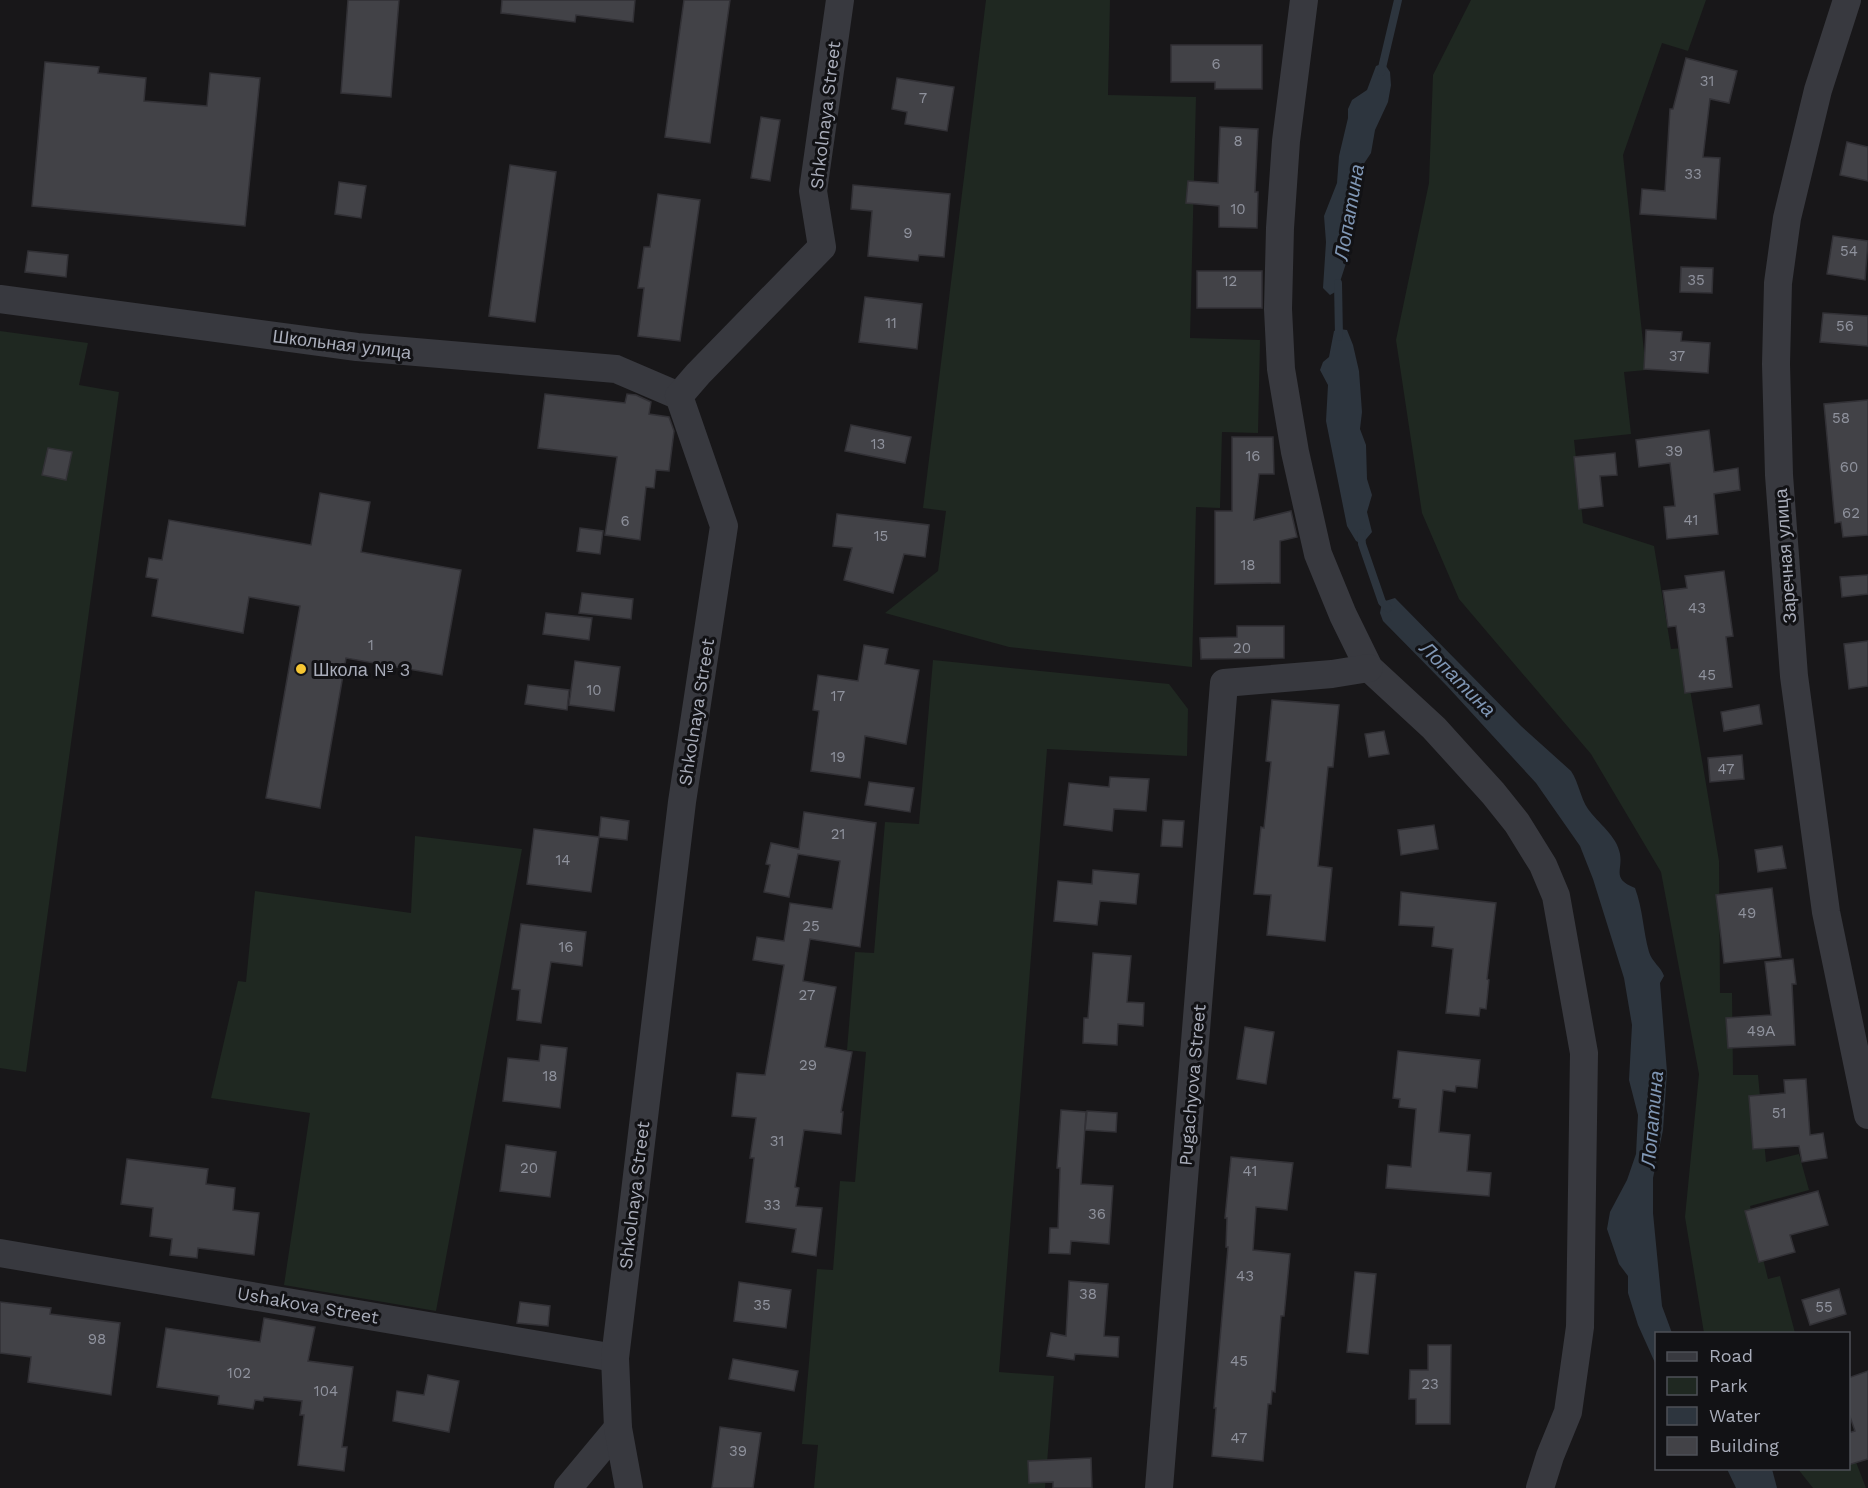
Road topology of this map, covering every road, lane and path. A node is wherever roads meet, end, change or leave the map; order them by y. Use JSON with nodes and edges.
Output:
{"nodes":[{"id":1,"x":840,"y":0,"type":"edge"},
{"id":2,"x":1304,"y":0,"type":"edge"},
{"id":3,"x":1847,"y":0,"type":"edge"},
{"id":4,"x":0,"y":299,"type":"edge"},
{"id":5,"x":679,"y":396,"type":"junction"},
{"id":6,"x":1369,"y":668,"type":"junction"},
{"id":7,"x":1868,"y":1115,"type":"edge"},
{"id":8,"x":0,"y":1253,"type":"edge"},
{"id":9,"x":615,"y":1358,"type":"junction"},
{"id":10,"x":618,"y":1428,"type":"junction"},
{"id":11,"x":568,"y":1488,"type":"edge"},
{"id":12,"x":629,"y":1488,"type":"edge"},
{"id":13,"x":1159,"y":1488,"type":"edge"},
{"id":14,"x":1540,"y":1488,"type":"edge"}],
"edges":[{"from":1,"to":5,"type":"street","name":"Shkolnaya Street"},
{"from":2,"to":6,"type":"street"},
{"from":3,"to":7,"type":"street","name":"Заречная улица"},
{"from":4,"to":5,"type":"street","name":"Школьная улица"},
{"from":5,"to":9,"type":"street","name":"Shkolnaya Street"},
{"from":6,"to":13,"type":"street","name":"Pugachyova Street"},
{"from":6,"to":14,"type":"street"},
{"from":8,"to":9,"type":"street","name":"Ushakova Street"},
{"from":9,"to":10,"type":"street","name":"Shkolnaya Street"},
{"from":10,"to":11,"type":"street"},
{"from":10,"to":12,"type":"street","name":"Shkolnaya Street"}]}
